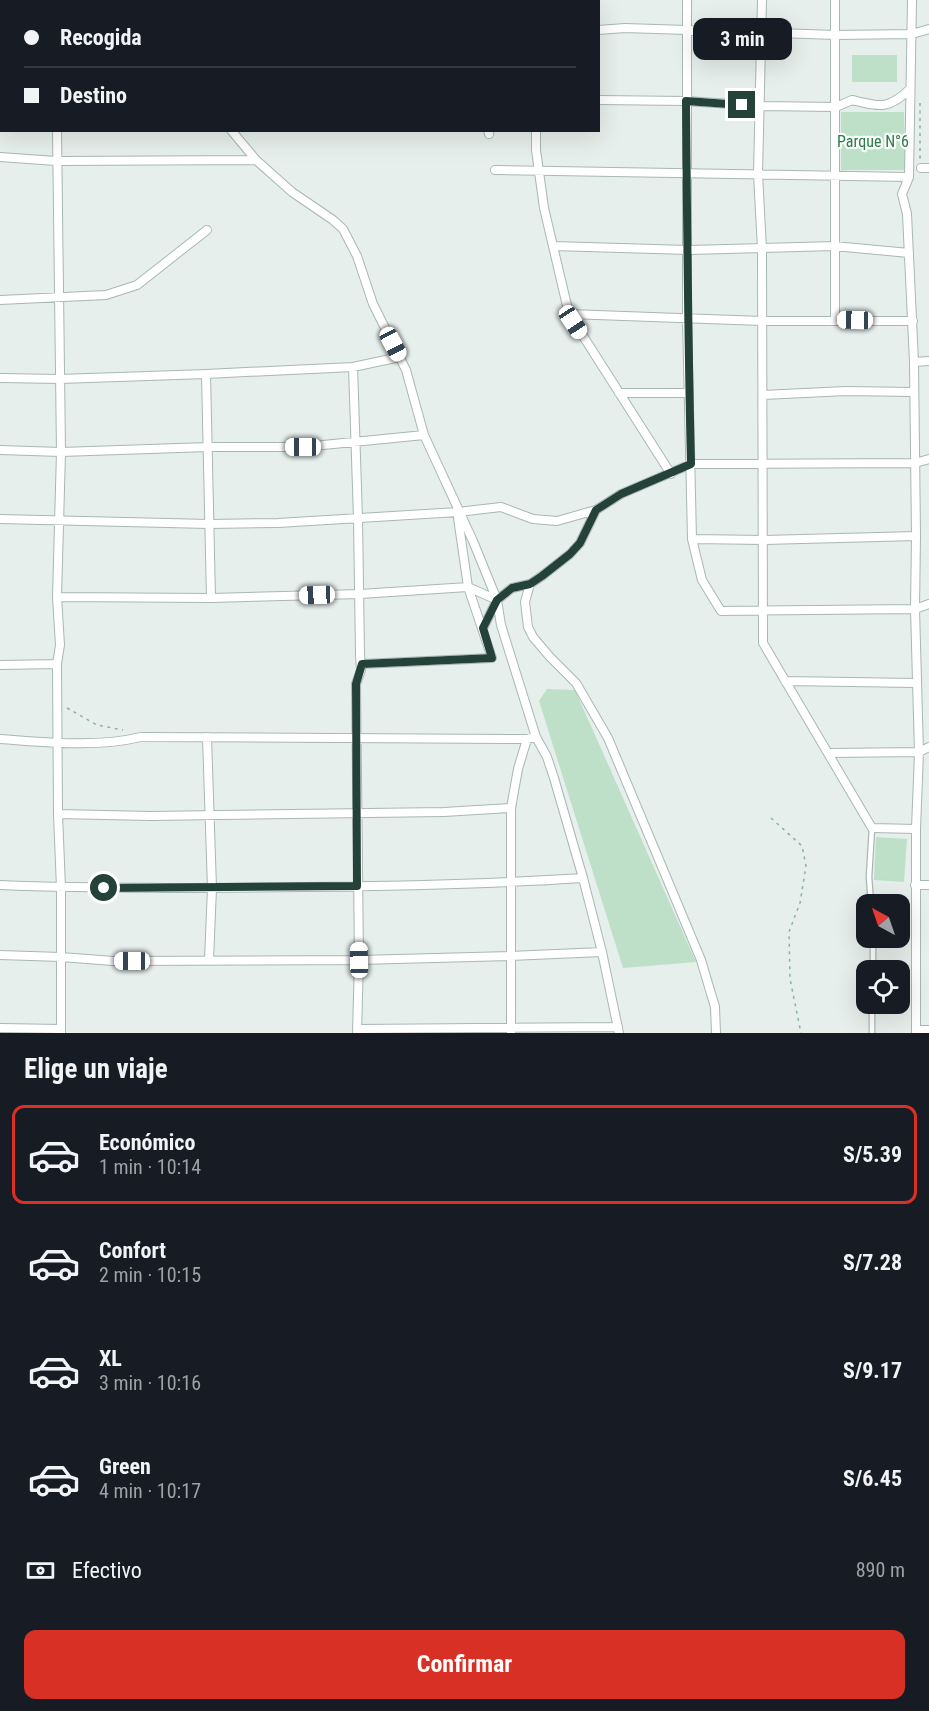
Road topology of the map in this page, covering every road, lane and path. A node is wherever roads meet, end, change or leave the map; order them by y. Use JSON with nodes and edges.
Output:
{"nodes":[{"id":1,"x":687,"y":0,"type":"edge"},
{"id":2,"x":762,"y":0,"type":"edge"},
{"id":3,"x":835,"y":0,"type":"edge"},
{"id":4,"x":912,"y":0,"type":"edge"},
{"id":5,"x":600,"y":30,"type":"edge"},
{"id":6,"x":687,"y":30,"type":"junction"},
{"id":7,"x":929,"y":30,"type":"edge"},
{"id":8,"x":762,"y":34,"type":"junction"},
{"id":9,"x":912,"y":34,"type":"junction"},
{"id":10,"x":836,"y":35,"type":"junction"},
{"id":11,"x":910,"y":89,"type":"junction"},
{"id":12,"x":600,"y":100,"type":"edge"},
{"id":13,"x":686,"y":101,"type":"junction"},
{"id":14,"x":760,"y":106,"type":"junction"},
{"id":15,"x":836,"y":107,"type":"junction"},
{"id":16,"x":57,"y":132,"type":"edge"},
{"id":17,"x":233,"y":132,"type":"edge"},
{"id":18,"x":536,"y":132,"type":"edge"},
{"id":19,"x":0,"y":157,"type":"edge"},
{"id":20,"x":57,"y":160,"type":"junction"},
{"id":21,"x":256,"y":160,"type":"junction"},
{"id":22,"x":495,"y":170,"type":"dead end"},
{"id":23,"x":539,"y":170,"type":"junction"},
{"id":24,"x":687,"y":174,"type":"junction"},
{"id":25,"x":758,"y":174,"type":"junction"},
{"id":26,"x":835,"y":175,"type":"junction"},
{"id":27,"x":909,"y":177,"type":"junction"},
{"id":28,"x":207,"y":230,"type":"dead end"},
{"id":29,"x":553,"y":246,"type":"junction"},
{"id":30,"x":834,"y":246,"type":"junction"},
{"id":31,"x":762,"y":249,"type":"junction"},
{"id":32,"x":688,"y":250,"type":"junction"},
{"id":33,"x":909,"y":253,"type":"junction"},
{"id":34,"x":59,"y":298,"type":"junction"},
{"id":35,"x":0,"y":300,"type":"edge"},
{"id":36,"x":569,"y":314,"type":"junction"},
{"id":37,"x":687,"y":320,"type":"junction"},
{"id":38,"x":836,"y":320,"type":"junction"},
{"id":39,"x":762,"y":321,"type":"junction"},
{"id":40,"x":913,"y":321,"type":"junction"},
{"id":41,"x":400,"y":357,"type":"junction"},
{"id":42,"x":929,"y":361,"type":"edge"},
{"id":43,"x":915,"y":362,"type":"junction"},
{"id":44,"x":353,"y":367,"type":"junction"},
{"id":45,"x":206,"y":374,"type":"junction"},
{"id":46,"x":0,"y":378,"type":"edge"},
{"id":47,"x":60,"y":379,"type":"junction"},
{"id":48,"x":914,"y":392,"type":"junction"},
{"id":49,"x":619,"y":393,"type":"junction"},
{"id":50,"x":689,"y":393,"type":"junction"},
{"id":51,"x":763,"y":395,"type":"junction"},
{"id":52,"x":424,"y":435,"type":"junction"},
{"id":53,"x":356,"y":441,"type":"junction"},
{"id":54,"x":208,"y":447,"type":"junction"},
{"id":55,"x":0,"y":450,"type":"edge"},
{"id":56,"x":61,"y":452,"type":"junction"},
{"id":57,"x":929,"y":459,"type":"edge"},
{"id":58,"x":915,"y":463,"type":"junction"},
{"id":59,"x":691,"y":464,"type":"junction"},
{"id":60,"x":762,"y":465,"type":"junction"},
{"id":61,"x":671,"y":474,"type":"junction"},
{"id":62,"x":596,"y":510,"type":"junction"},
{"id":63,"x":458,"y":512,"type":"junction"},
{"id":64,"x":358,"y":518,"type":"junction"},
{"id":65,"x":0,"y":519,"type":"edge"},
{"id":66,"x":59,"y":519,"type":"junction"},
{"id":67,"x":209,"y":524,"type":"junction"},
{"id":68,"x":916,"y":536,"type":"junction"},
{"id":69,"x":692,"y":539,"type":"junction"},
{"id":70,"x":764,"y":540,"type":"junction"},
{"id":71,"x":530,"y":584,"type":"junction"},
{"id":72,"x":468,"y":587,"type":"junction"},
{"id":73,"x":360,"y":594,"type":"junction"},
{"id":74,"x":57,"y":597,"type":"junction"},
{"id":75,"x":211,"y":598,"type":"junction"},
{"id":76,"x":497,"y":600,"type":"junction"},
{"id":77,"x":929,"y":604,"type":"edge"},
{"id":78,"x":915,"y":609,"type":"junction"},
{"id":79,"x":764,"y":611,"type":"junction"},
{"id":80,"x":483,"y":628,"type":"junction"},
{"id":81,"x":57,"y":664,"type":"junction"},
{"id":82,"x":362,"y":664,"type":"junction"},
{"id":83,"x":0,"y":665,"type":"edge"},
{"id":84,"x":785,"y":681,"type":"junction"},
{"id":85,"x":916,"y":683,"type":"junction"},
{"id":86,"x":58,"y":704,"type":"junction"},
{"id":87,"x":126,"y":731,"type":"dead end"},
{"id":88,"x":207,"y":737,"type":"junction"},
{"id":89,"x":536,"y":737,"type":"junction"},
{"id":90,"x":527,"y":739,"type":"junction"},
{"id":91,"x":0,"y":740,"type":"edge"},
{"id":92,"x":357,"y":740,"type":"junction"},
{"id":93,"x":59,"y":743,"type":"junction"},
{"id":94,"x":929,"y":747,"type":"edge"},
{"id":95,"x":919,"y":752,"type":"junction"},
{"id":96,"x":828,"y":753,"type":"junction"},
{"id":97,"x":511,"y":808,"type":"junction"},
{"id":98,"x":358,"y":813,"type":"junction"},
{"id":99,"x":58,"y":814,"type":"junction"},
{"id":100,"x":209,"y":814,"type":"junction"},
{"id":101,"x":771,"y":818,"type":"dead end"},
{"id":102,"x":872,"y":828,"type":"junction"},
{"id":103,"x":916,"y":829,"type":"junction"},
{"id":104,"x":583,"y":878,"type":"junction"},
{"id":105,"x":510,"y":883,"type":"junction"},
{"id":106,"x":0,"y":885,"type":"edge"},
{"id":107,"x":915,"y":885,"type":"junction"},
{"id":108,"x":929,"y":885,"type":"edge"},
{"id":109,"x":357,"y":886,"type":"junction"},
{"id":110,"x":61,"y":888,"type":"junction"},
{"id":111,"x":212,"y":888,"type":"junction"},
{"id":112,"x":870,"y":894,"type":"edge"},
{"id":113,"x":602,"y":952,"type":"junction"},
{"id":114,"x":0,"y":955,"type":"edge"},
{"id":115,"x":510,"y":956,"type":"junction"},
{"id":116,"x":61,"y":957,"type":"junction"},
{"id":117,"x":209,"y":960,"type":"junction"},
{"id":118,"x":359,"y":960,"type":"junction"},
{"id":119,"x":872,"y":1014,"type":"edge"},
{"id":120,"x":0,"y":1028,"type":"edge"},
{"id":121,"x":619,"y":1030,"type":"edge"},
{"id":122,"x":929,"y":1030,"type":"edge"},
{"id":123,"x":61,"y":1031,"type":"edge"},
{"id":124,"x":357,"y":1031,"type":"edge"},
{"id":125,"x":511,"y":1031,"type":"edge"},
{"id":126,"x":916,"y":1031,"type":"edge"},
{"id":127,"x":716,"y":1033,"type":"edge"},
{"id":128,"x":801,"y":1033,"type":"edge"},
{"id":129,"x":872,"y":1033,"type":"edge"}],
"edges":[{"from":1,"to":6,"type":"street"},
{"from":2,"to":8,"type":"street"},
{"from":3,"to":10,"type":"street"},
{"from":4,"to":9,"type":"street"},
{"from":5,"to":6,"type":"street"},
{"from":6,"to":8,"type":"street"},
{"from":6,"to":13,"type":"street"},
{"from":7,"to":9,"type":"street"},
{"from":8,"to":10,"type":"street"},
{"from":8,"to":14,"type":"street"},
{"from":9,"to":10,"type":"street"},
{"from":9,"to":11,"type":"street"},
{"from":10,"to":15,"type":"street"},
{"from":11,"to":15,"type":"street"},
{"from":11,"to":27,"type":"street"},
{"from":12,"to":13,"type":"street"},
{"from":13,"to":14,"type":"street"},
{"from":13,"to":24,"type":"street"},
{"from":14,"to":15,"type":"street"},
{"from":14,"to":25,"type":"street"},
{"from":15,"to":26,"type":"street"},
{"from":16,"to":20,"type":"street"},
{"from":17,"to":21,"type":"street"},
{"from":18,"to":23,"type":"street"},
{"from":19,"to":20,"type":"street"},
{"from":20,"to":21,"type":"street"},
{"from":20,"to":34,"type":"street"},
{"from":21,"to":41,"type":"street"},
{"from":22,"to":23,"type":"street"},
{"from":23,"to":24,"type":"street"},
{"from":23,"to":29,"type":"street"},
{"from":24,"to":25,"type":"street"},
{"from":24,"to":32,"type":"street"},
{"from":25,"to":26,"type":"street"},
{"from":25,"to":31,"type":"street"},
{"from":26,"to":27,"type":"street"},
{"from":26,"to":30,"type":"street"},
{"from":27,"to":33,"type":"street"},
{"from":28,"to":34,"type":"street"},
{"from":29,"to":32,"type":"street"},
{"from":29,"to":36,"type":"street"},
{"from":30,"to":31,"type":"street"},
{"from":30,"to":33,"type":"street"},
{"from":30,"to":38,"type":"street"},
{"from":31,"to":32,"type":"street"},
{"from":31,"to":39,"type":"street"},
{"from":32,"to":37,"type":"street"},
{"from":33,"to":40,"type":"street"},
{"from":34,"to":35,"type":"street"},
{"from":34,"to":47,"type":"street"},
{"from":36,"to":37,"type":"street"},
{"from":36,"to":49,"type":"street"},
{"from":37,"to":39,"type":"street"},
{"from":37,"to":50,"type":"street"},
{"from":38,"to":39,"type":"street"},
{"from":38,"to":40,"type":"street"},
{"from":39,"to":51,"type":"street"},
{"from":40,"to":43,"type":"street"},
{"from":41,"to":44,"type":"street"},
{"from":41,"to":52,"type":"street"},
{"from":42,"to":43,"type":"street"},
{"from":43,"to":48,"type":"street"},
{"from":44,"to":45,"type":"street"},
{"from":44,"to":53,"type":"street"},
{"from":45,"to":47,"type":"street"},
{"from":45,"to":54,"type":"street"},
{"from":46,"to":47,"type":"street"},
{"from":47,"to":56,"type":"street"},
{"from":48,"to":51,"type":"street"},
{"from":48,"to":58,"type":"street"},
{"from":49,"to":50,"type":"street"},
{"from":49,"to":61,"type":"street"},
{"from":50,"to":59,"type":"street"},
{"from":51,"to":60,"type":"street"},
{"from":52,"to":53,"type":"street"},
{"from":52,"to":63,"type":"street"},
{"from":53,"to":54,"type":"street"},
{"from":53,"to":64,"type":"street"},
{"from":54,"to":56,"type":"street"},
{"from":54,"to":67,"type":"street"},
{"from":55,"to":56,"type":"street"},
{"from":56,"to":66,"type":"street"},
{"from":57,"to":58,"type":"street"},
{"from":58,"to":60,"type":"street"},
{"from":58,"to":68,"type":"street"},
{"from":59,"to":60,"type":"street"},
{"from":59,"to":61,"type":"street"},
{"from":59,"to":69,"type":"street"},
{"from":60,"to":70,"type":"street"},
{"from":61,"to":62,"type":"street"},
{"from":62,"to":63,"type":"street"},
{"from":62,"to":71,"type":"street"},
{"from":63,"to":64,"type":"street"},
{"from":63,"to":72,"type":"street"},
{"from":63,"to":76,"type":"street"},
{"from":64,"to":67,"type":"street"},
{"from":64,"to":73,"type":"street"},
{"from":65,"to":66,"type":"street"},
{"from":66,"to":67,"type":"street"},
{"from":66,"to":74,"type":"street"},
{"from":67,"to":75,"type":"street"},
{"from":68,"to":70,"type":"street"},
{"from":68,"to":78,"type":"street"},
{"from":69,"to":70,"type":"street"},
{"from":69,"to":79,"type":"street"},
{"from":70,"to":79,"type":"street"},
{"from":71,"to":76,"type":"street"},
{"from":71,"to":127,"type":"street"},
{"from":72,"to":73,"type":"street"},
{"from":72,"to":76,"type":"street"},
{"from":72,"to":80,"type":"street"},
{"from":73,"to":75,"type":"street"},
{"from":73,"to":82,"type":"street"},
{"from":74,"to":75,"type":"street"},
{"from":74,"to":81,"type":"street"},
{"from":76,"to":80,"type":"street"},
{"from":76,"to":89,"type":"street"},
{"from":77,"to":78,"type":"street"},
{"from":78,"to":79,"type":"street"},
{"from":78,"to":85,"type":"street"},
{"from":79,"to":84,"type":"street"},
{"from":80,"to":82,"type":"street"},
{"from":81,"to":83,"type":"street"},
{"from":81,"to":86,"type":"street"},
{"from":82,"to":92,"type":"street"},
{"from":84,"to":85,"type":"street"},
{"from":84,"to":96,"type":"street"},
{"from":85,"to":95,"type":"street"},
{"from":86,"to":87,"type":"path"},
{"from":86,"to":93,"type":"street"},
{"from":88,"to":92,"type":"street"},
{"from":88,"to":93,"type":"street"},
{"from":88,"to":100,"type":"street"},
{"from":89,"to":90,"type":"street"},
{"from":89,"to":104,"type":"street"},
{"from":90,"to":92,"type":"street"},
{"from":90,"to":97,"type":"street"},
{"from":91,"to":93,"type":"street"},
{"from":92,"to":98,"type":"street"},
{"from":93,"to":99,"type":"street"},
{"from":94,"to":95,"type":"street"},
{"from":95,"to":96,"type":"street"},
{"from":95,"to":103,"type":"street"},
{"from":96,"to":102,"type":"street"},
{"from":97,"to":98,"type":"street"},
{"from":97,"to":105,"type":"street"},
{"from":98,"to":100,"type":"street"},
{"from":98,"to":109,"type":"street"},
{"from":99,"to":100,"type":"street"},
{"from":99,"to":110,"type":"street"},
{"from":100,"to":111,"type":"street"},
{"from":101,"to":128,"type":"path"},
{"from":102,"to":103,"type":"street"},
{"from":102,"to":112,"type":"lane"},
{"from":103,"to":107,"type":"street"},
{"from":104,"to":105,"type":"street"},
{"from":104,"to":113,"type":"street"},
{"from":105,"to":109,"type":"street"},
{"from":105,"to":115,"type":"street"},
{"from":106,"to":110,"type":"street"},
{"from":107,"to":108,"type":"street"},
{"from":107,"to":126,"type":"street"},
{"from":109,"to":111,"type":"street"},
{"from":109,"to":118,"type":"street"},
{"from":110,"to":111,"type":"street"},
{"from":110,"to":116,"type":"street"},
{"from":111,"to":117,"type":"street"},
{"from":113,"to":115,"type":"street"},
{"from":113,"to":121,"type":"street"},
{"from":114,"to":116,"type":"street"},
{"from":115,"to":118,"type":"street"},
{"from":115,"to":125,"type":"street"},
{"from":116,"to":117,"type":"street"},
{"from":116,"to":123,"type":"street"},
{"from":117,"to":118,"type":"street"},
{"from":118,"to":124,"type":"street"},
{"from":119,"to":129,"type":"lane"},
{"from":120,"to":123,"type":"street"},
{"from":121,"to":125,"type":"street"},
{"from":122,"to":126,"type":"street"},
{"from":124,"to":125,"type":"street"}]}
